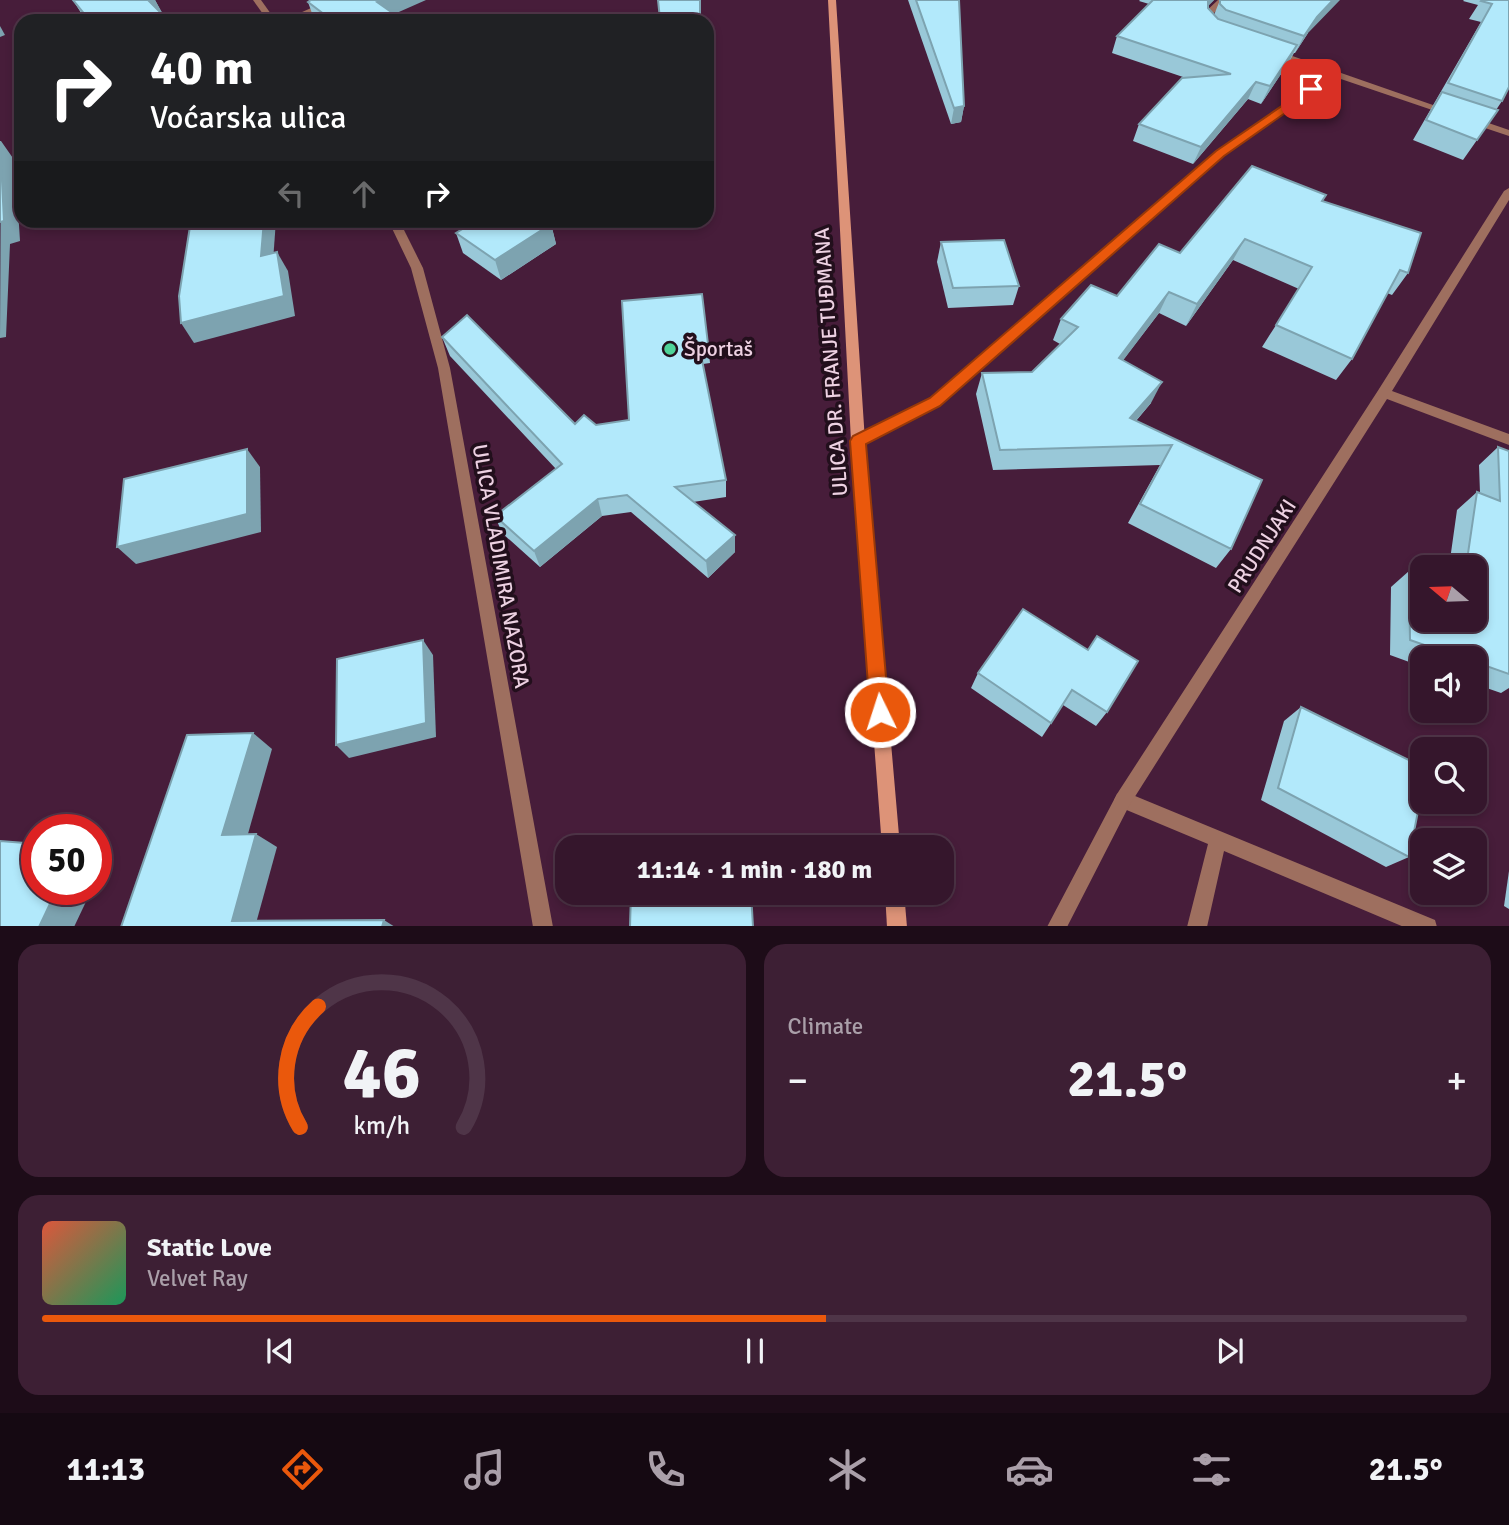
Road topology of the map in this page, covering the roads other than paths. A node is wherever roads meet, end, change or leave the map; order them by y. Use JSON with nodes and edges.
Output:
{"nodes":[{"id":1,"x":337,"y":0,"type":"edge"},
{"id":2,"x":832,"y":0,"type":"edge"},
{"id":3,"x":1223,"y":0,"type":"edge"},
{"id":4,"x":303,"y":14,"type":"edge"},
{"id":5,"x":1215,"y":31,"type":"edge"},
{"id":6,"x":1262,"y":49,"type":"edge"},
{"id":7,"x":1334,"y":73,"type":"junction"},
{"id":8,"x":1509,"y":133,"type":"edge"},
{"id":9,"x":1509,"y":191,"type":"edge"},
{"id":10,"x":397,"y":228,"type":"edge"},
{"id":11,"x":1384,"y":393,"type":"junction"},
{"id":12,"x":1509,"y":440,"type":"edge"},
{"id":13,"x":858,"y":441,"type":"junction"},
{"id":14,"x":1123,"y":800,"type":"junction"},
{"id":15,"x":890,"y":835,"type":"edge"},
{"id":16,"x":1217,"y":839,"type":"junction"},
{"id":17,"x":895,"y":905,"type":"edge"},
{"id":18,"x":543,"y":926,"type":"edge"},
{"id":19,"x":897,"y":926,"type":"edge"},
{"id":20,"x":1056,"y":926,"type":"edge"},
{"id":21,"x":1197,"y":926,"type":"edge"},
{"id":22,"x":1429,"y":926,"type":"edge"}],
"edges":[{"from":1,"to":4,"type":"street"},
{"from":2,"to":13,"type":"main road","name":"ULICA DR. FRANJE TUĐMANA"},
{"from":3,"to":5,"type":"street"},
{"from":6,"to":7,"type":"street"},
{"from":7,"to":8,"type":"street"},
{"from":7,"to":13,"type":"street"},
{"from":9,"to":11,"type":"street","name":"PRUDNJAKI"},
{"from":10,"to":18,"type":"street","name":"ULICA VLADIMIRA NAZORA"},
{"from":11,"to":12,"type":"street"},
{"from":11,"to":14,"type":"street","name":"PRUDNJAKI"},
{"from":13,"to":15,"type":"main road","name":"ULICA DR. FRANJE TUĐMANA"},
{"from":14,"to":16,"type":"street"},
{"from":14,"to":20,"type":"street","name":"PRUDNJAKI"},
{"from":16,"to":21,"type":"street"},
{"from":16,"to":22,"type":"street"},
{"from":17,"to":19,"type":"main road"}]}
